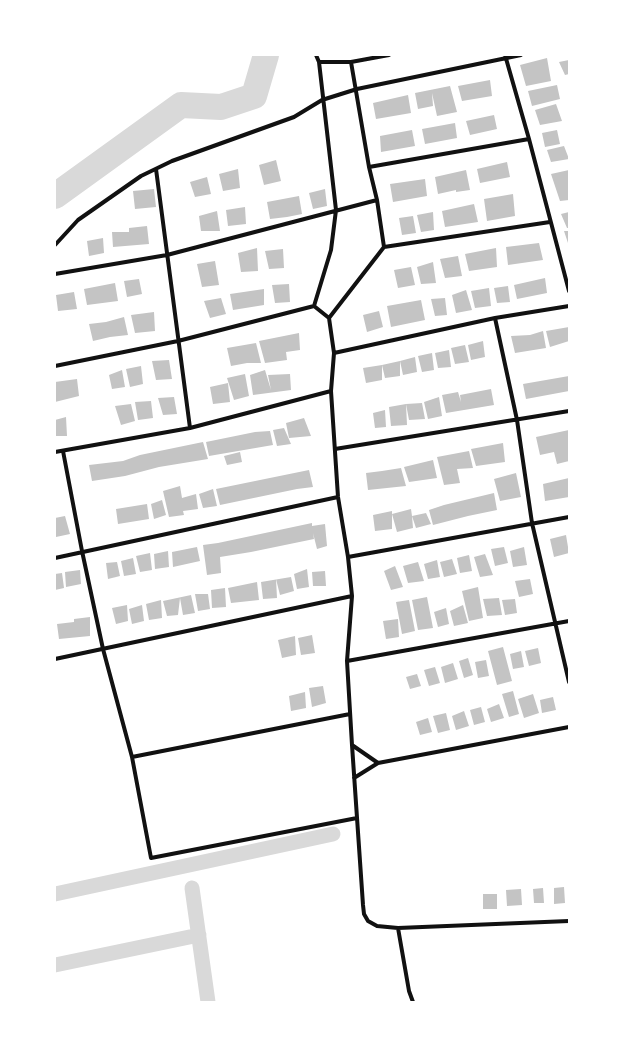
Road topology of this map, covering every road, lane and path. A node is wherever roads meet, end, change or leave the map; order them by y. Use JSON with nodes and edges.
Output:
{"nodes":[{"id":1,"x":316,"y":55,"type":"edge"},
{"id":2,"x":389,"y":55,"type":"edge"},
{"id":3,"x":521,"y":55,"type":"edge"},
{"id":4,"x":506,"y":57,"type":"edge"},
{"id":5,"x":318,"y":62,"type":"junction"},
{"id":6,"x":351,"y":62,"type":"junction"},
{"id":7,"x":357,"y":89,"type":"junction"},
{"id":8,"x":322,"y":100,"type":"junction"},
{"id":9,"x":529,"y":139,"type":"junction"},
{"id":10,"x":369,"y":167,"type":"junction"},
{"id":11,"x":156,"y":169,"type":"junction"},
{"id":12,"x":377,"y":200,"type":"junction"},
{"id":13,"x":336,"y":210,"type":"junction"},
{"id":14,"x":550,"y":222,"type":"junction"},
{"id":15,"x":55,"y":244,"type":"edge"},
{"id":16,"x":384,"y":247,"type":"junction"},
{"id":17,"x":167,"y":255,"type":"junction"},
{"id":18,"x":55,"y":274,"type":"edge"},
{"id":19,"x":569,"y":292,"type":"edge"},
{"id":20,"x":314,"y":306,"type":"junction"},
{"id":21,"x":569,"y":306,"type":"edge"},
{"id":22,"x":329,"y":318,"type":"junction"},
{"id":23,"x":495,"y":318,"type":"junction"},
{"id":24,"x":178,"y":341,"type":"junction"},
{"id":25,"x":334,"y":353,"type":"junction"},
{"id":26,"x":55,"y":366,"type":"edge"},
{"id":27,"x":331,"y":391,"type":"junction"},
{"id":28,"x":569,"y":411,"type":"edge"},
{"id":29,"x":517,"y":420,"type":"junction"},
{"id":30,"x":190,"y":428,"type":"junction"},
{"id":31,"x":335,"y":449,"type":"junction"},
{"id":32,"x":63,"y":451,"type":"junction"},
{"id":33,"x":55,"y":452,"type":"edge"},
{"id":34,"x":338,"y":497,"type":"junction"},
{"id":35,"x":569,"y":517,"type":"edge"},
{"id":36,"x":532,"y":523,"type":"junction"},
{"id":37,"x":82,"y":551,"type":"junction"},
{"id":38,"x":348,"y":557,"type":"junction"},
{"id":39,"x":55,"y":558,"type":"edge"},
{"id":40,"x":352,"y":596,"type":"junction"},
{"id":41,"x":569,"y":621,"type":"edge"},
{"id":42,"x":556,"y":623,"type":"junction"},
{"id":43,"x":103,"y":649,"type":"junction"},
{"id":44,"x":55,"y":659,"type":"edge"},
{"id":45,"x":347,"y":661,"type":"junction"},
{"id":46,"x":569,"y":682,"type":"edge"},
{"id":47,"x":350,"y":714,"type":"junction"},
{"id":48,"x":569,"y":727,"type":"edge"},
{"id":49,"x":352,"y":745,"type":"junction"},
{"id":50,"x":132,"y":757,"type":"junction"},
{"id":51,"x":378,"y":763,"type":"junction"},
{"id":52,"x":354,"y":778,"type":"junction"},
{"id":53,"x":357,"y":818,"type":"junction"},
{"id":54,"x":569,"y":921,"type":"edge"},
{"id":55,"x":398,"y":928,"type":"junction"},
{"id":56,"x":413,"y":1002,"type":"edge"}],
"edges":[{"from":1,"to":5,"type":"street"},
{"from":2,"to":6,"type":"street"},
{"from":3,"to":4,"type":"street"},
{"from":4,"to":7,"type":"street"},
{"from":4,"to":9,"type":"street"},
{"from":5,"to":6,"type":"street"},
{"from":5,"to":8,"type":"street"},
{"from":6,"to":7,"type":"street"},
{"from":7,"to":8,"type":"street"},
{"from":7,"to":10,"type":"street"},
{"from":8,"to":11,"type":"street"},
{"from":8,"to":13,"type":"street"},
{"from":9,"to":10,"type":"street"},
{"from":9,"to":14,"type":"street"},
{"from":10,"to":12,"type":"street"},
{"from":11,"to":15,"type":"street"},
{"from":11,"to":17,"type":"street"},
{"from":12,"to":13,"type":"street"},
{"from":12,"to":16,"type":"street"},
{"from":13,"to":17,"type":"street"},
{"from":13,"to":20,"type":"street"},
{"from":14,"to":16,"type":"street"},
{"from":14,"to":19,"type":"street"},
{"from":16,"to":22,"type":"street"},
{"from":17,"to":18,"type":"street"},
{"from":17,"to":24,"type":"street"},
{"from":20,"to":22,"type":"street"},
{"from":20,"to":24,"type":"street"},
{"from":21,"to":23,"type":"street"},
{"from":22,"to":25,"type":"street"},
{"from":23,"to":25,"type":"street"},
{"from":23,"to":29,"type":"street"},
{"from":24,"to":26,"type":"street"},
{"from":24,"to":30,"type":"street"},
{"from":25,"to":27,"type":"street"},
{"from":27,"to":30,"type":"street"},
{"from":27,"to":31,"type":"street"},
{"from":28,"to":29,"type":"street"},
{"from":29,"to":31,"type":"street"},
{"from":29,"to":36,"type":"street"},
{"from":30,"to":32,"type":"street"},
{"from":31,"to":34,"type":"street"},
{"from":32,"to":33,"type":"street"},
{"from":32,"to":37,"type":"street"},
{"from":34,"to":37,"type":"street"},
{"from":34,"to":38,"type":"street"},
{"from":35,"to":36,"type":"street"},
{"from":36,"to":38,"type":"street"},
{"from":36,"to":42,"type":"street"},
{"from":37,"to":39,"type":"street"},
{"from":37,"to":43,"type":"street"},
{"from":38,"to":40,"type":"street"},
{"from":40,"to":43,"type":"street"},
{"from":40,"to":45,"type":"street"},
{"from":41,"to":42,"type":"street"},
{"from":42,"to":45,"type":"street"},
{"from":42,"to":46,"type":"street"},
{"from":43,"to":44,"type":"street"},
{"from":43,"to":50,"type":"street"},
{"from":45,"to":47,"type":"street"},
{"from":47,"to":49,"type":"street"},
{"from":47,"to":50,"type":"street"},
{"from":48,"to":51,"type":"street"},
{"from":49,"to":51,"type":"street"},
{"from":49,"to":52,"type":"street"},
{"from":50,"to":53,"type":"street"},
{"from":51,"to":52,"type":"street"},
{"from":52,"to":53,"type":"street"},
{"from":53,"to":55,"type":"street"},
{"from":54,"to":55,"type":"street"},
{"from":55,"to":56,"type":"street"}]}
